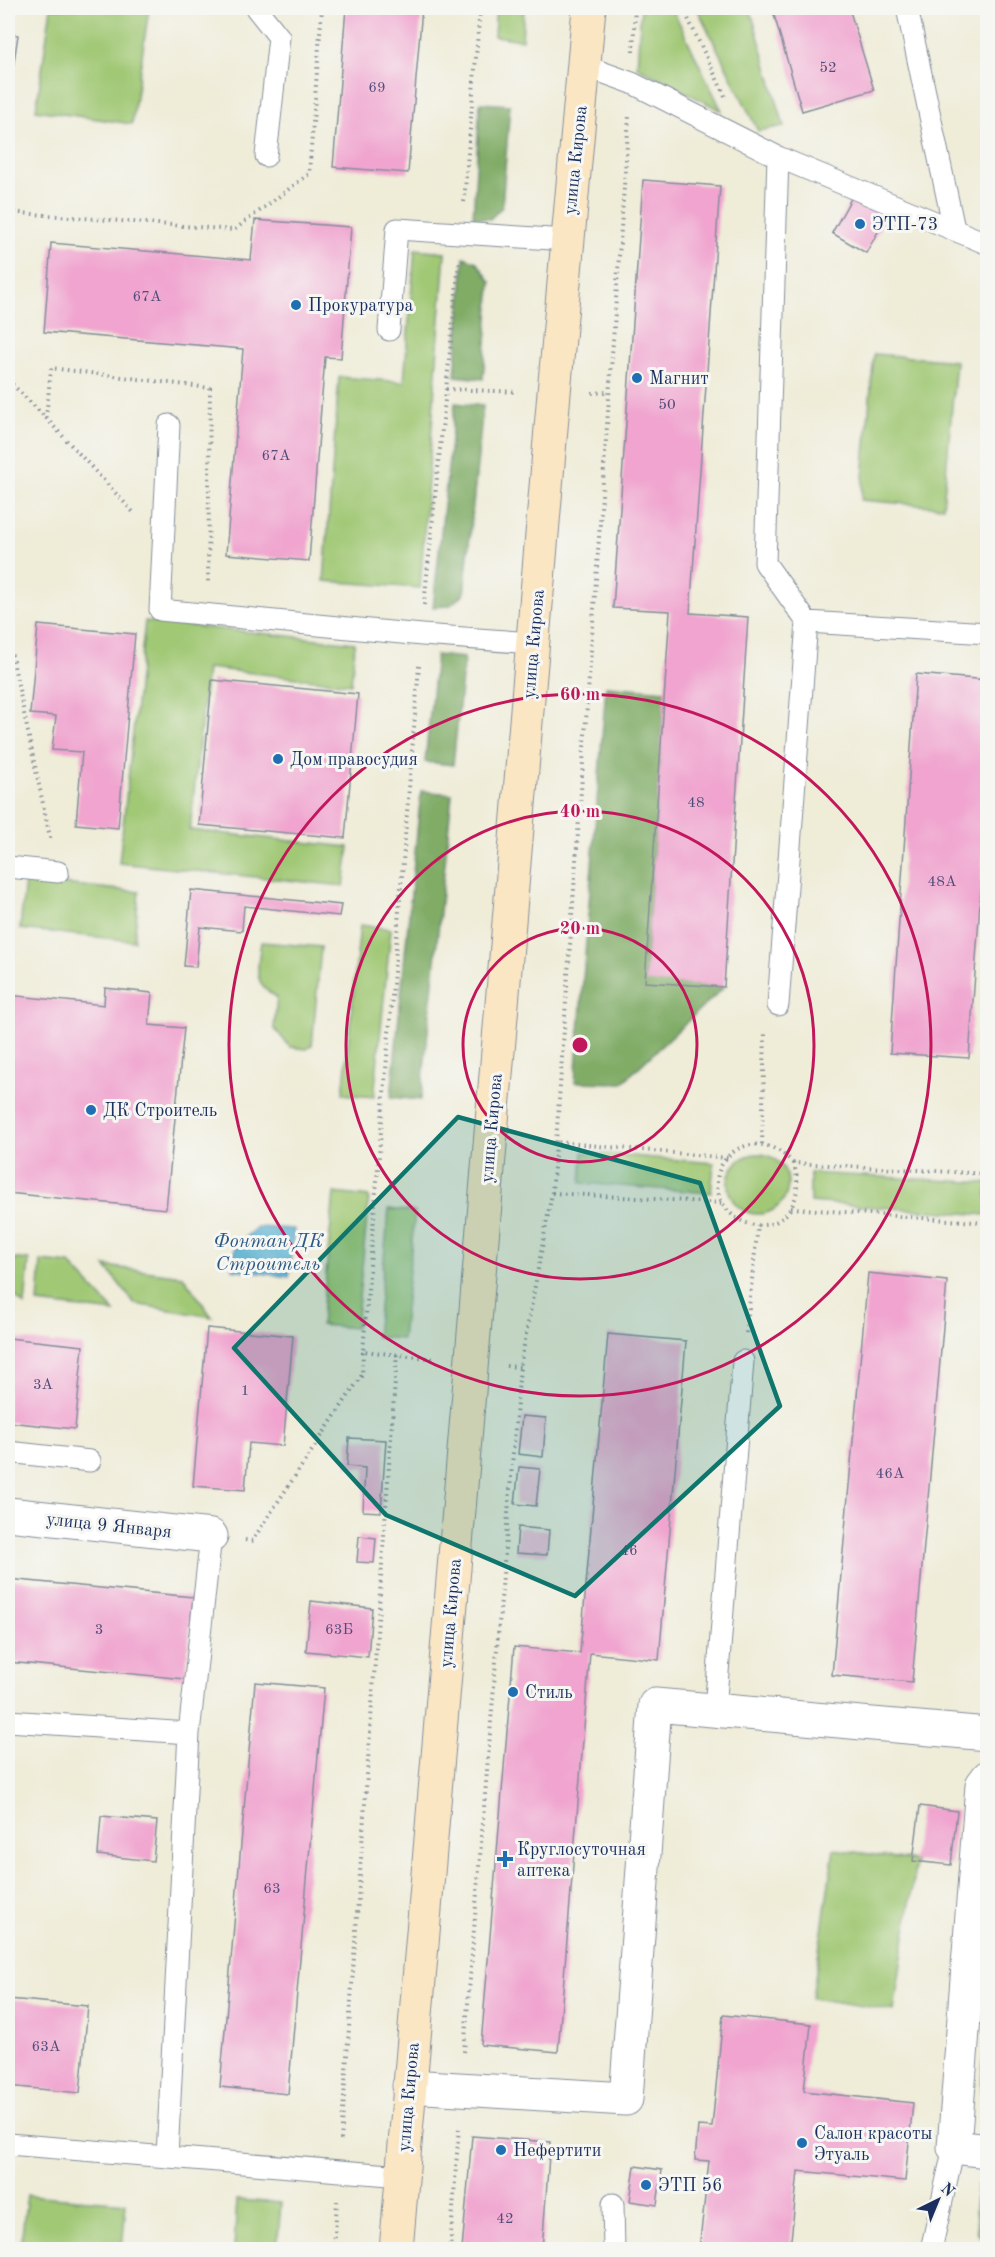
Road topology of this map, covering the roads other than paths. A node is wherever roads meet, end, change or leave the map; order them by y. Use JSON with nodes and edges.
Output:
{"nodes":[{"id":1,"x":256,"y":8,"type":"edge"},
{"id":2,"x":590,"y":8,"type":"edge"},
{"id":3,"x":907,"y":8,"type":"edge"},
{"id":4,"x":585,"y":66,"type":"junction"},
{"id":5,"x":266,"y":156,"type":"dead end"},
{"id":6,"x":778,"y":157,"type":"junction"},
{"id":7,"x":954,"y":229,"type":"junction"},
{"id":8,"x":567,"y":240,"type":"junction"},
{"id":9,"x":987,"y":244,"type":"edge"},
{"id":10,"x":389,"y":330,"type":"dead end"},
{"id":11,"x":169,"y":425,"type":"dead end"},
{"id":12,"x":807,"y":622,"type":"junction"},
{"id":13,"x":987,"y":633,"type":"edge"},
{"id":14,"x":533,"y":643,"type":"junction"},
{"id":15,"x":8,"y":867,"type":"edge"},
{"id":16,"x":58,"y":872,"type":"road end"},
{"id":17,"x":778,"y":1005,"type":"road end"},
{"id":18,"x":743,"y":1361,"type":"road end"},
{"id":19,"x":8,"y":1452,"type":"edge"},
{"id":20,"x":90,"y":1461,"type":"dead end"},
{"id":21,"x":8,"y":1514,"type":"edge"},
{"id":22,"x":211,"y":1536,"type":"joint"},
{"id":23,"x":715,"y":1710,"type":"junction"},
{"id":24,"x":8,"y":1721,"type":"edge"},
{"id":25,"x":189,"y":1734,"type":"junction"},
{"id":26,"x":987,"y":1734,"type":"edge"},
{"id":27,"x":987,"y":1777,"type":"edge"},
{"id":28,"x":409,"y":2086,"type":"junction"},
{"id":29,"x":8,"y":2144,"type":"edge"},
{"id":30,"x":954,"y":2147,"type":"junction"},
{"id":31,"x":987,"y":2151,"type":"edge"},
{"id":32,"x":167,"y":2156,"type":"junction"},
{"id":33,"x":402,"y":2176,"type":"junction"},
{"id":34,"x":614,"y":2204,"type":"dead end"},
{"id":35,"x":396,"y":2250,"type":"edge"},
{"id":36,"x":614,"y":2250,"type":"edge"},
{"id":37,"x":931,"y":2250,"type":"edge"}],
"edges":[{"from":1,"to":5,"type":"lane"},
{"from":2,"to":4,"type":"main road","name":"улица Кирова"},
{"from":3,"to":7,"type":"lane"},
{"from":4,"to":6,"type":"lane"},
{"from":4,"to":8,"type":"main road","name":"улица Кирова"},
{"from":6,"to":7,"type":"lane"},
{"from":6,"to":12,"type":"lane"},
{"from":7,"to":9,"type":"lane"},
{"from":8,"to":10,"type":"lane"},
{"from":8,"to":14,"type":"main road","name":"улица Кирова"},
{"from":11,"to":14,"type":"lane"},
{"from":12,"to":13,"type":"lane"},
{"from":12,"to":17,"type":"lane"},
{"from":14,"to":28,"type":"main road","name":"улица Кирова"},
{"from":15,"to":16,"type":"lane"},
{"from":18,"to":23,"type":"lane"},
{"from":19,"to":20,"type":"lane"},
{"from":21,"to":22,"type":"street","name":"улица 9 Января"},
{"from":22,"to":25,"type":"lane"},
{"from":23,"to":26,"type":"street"},
{"from":23,"to":28,"type":"street"},
{"from":24,"to":25,"type":"lane"},
{"from":25,"to":32,"type":"lane"},
{"from":27,"to":30,"type":"street"},
{"from":28,"to":33,"type":"main road","name":"улица Кирова"},
{"from":29,"to":32,"type":"lane"},
{"from":30,"to":31,"type":"street"},
{"from":30,"to":37,"type":"lane"},
{"from":32,"to":33,"type":"lane"},
{"from":33,"to":35,"type":"main road","name":"улица Кирова"},
{"from":34,"to":36,"type":"lane"}]}
